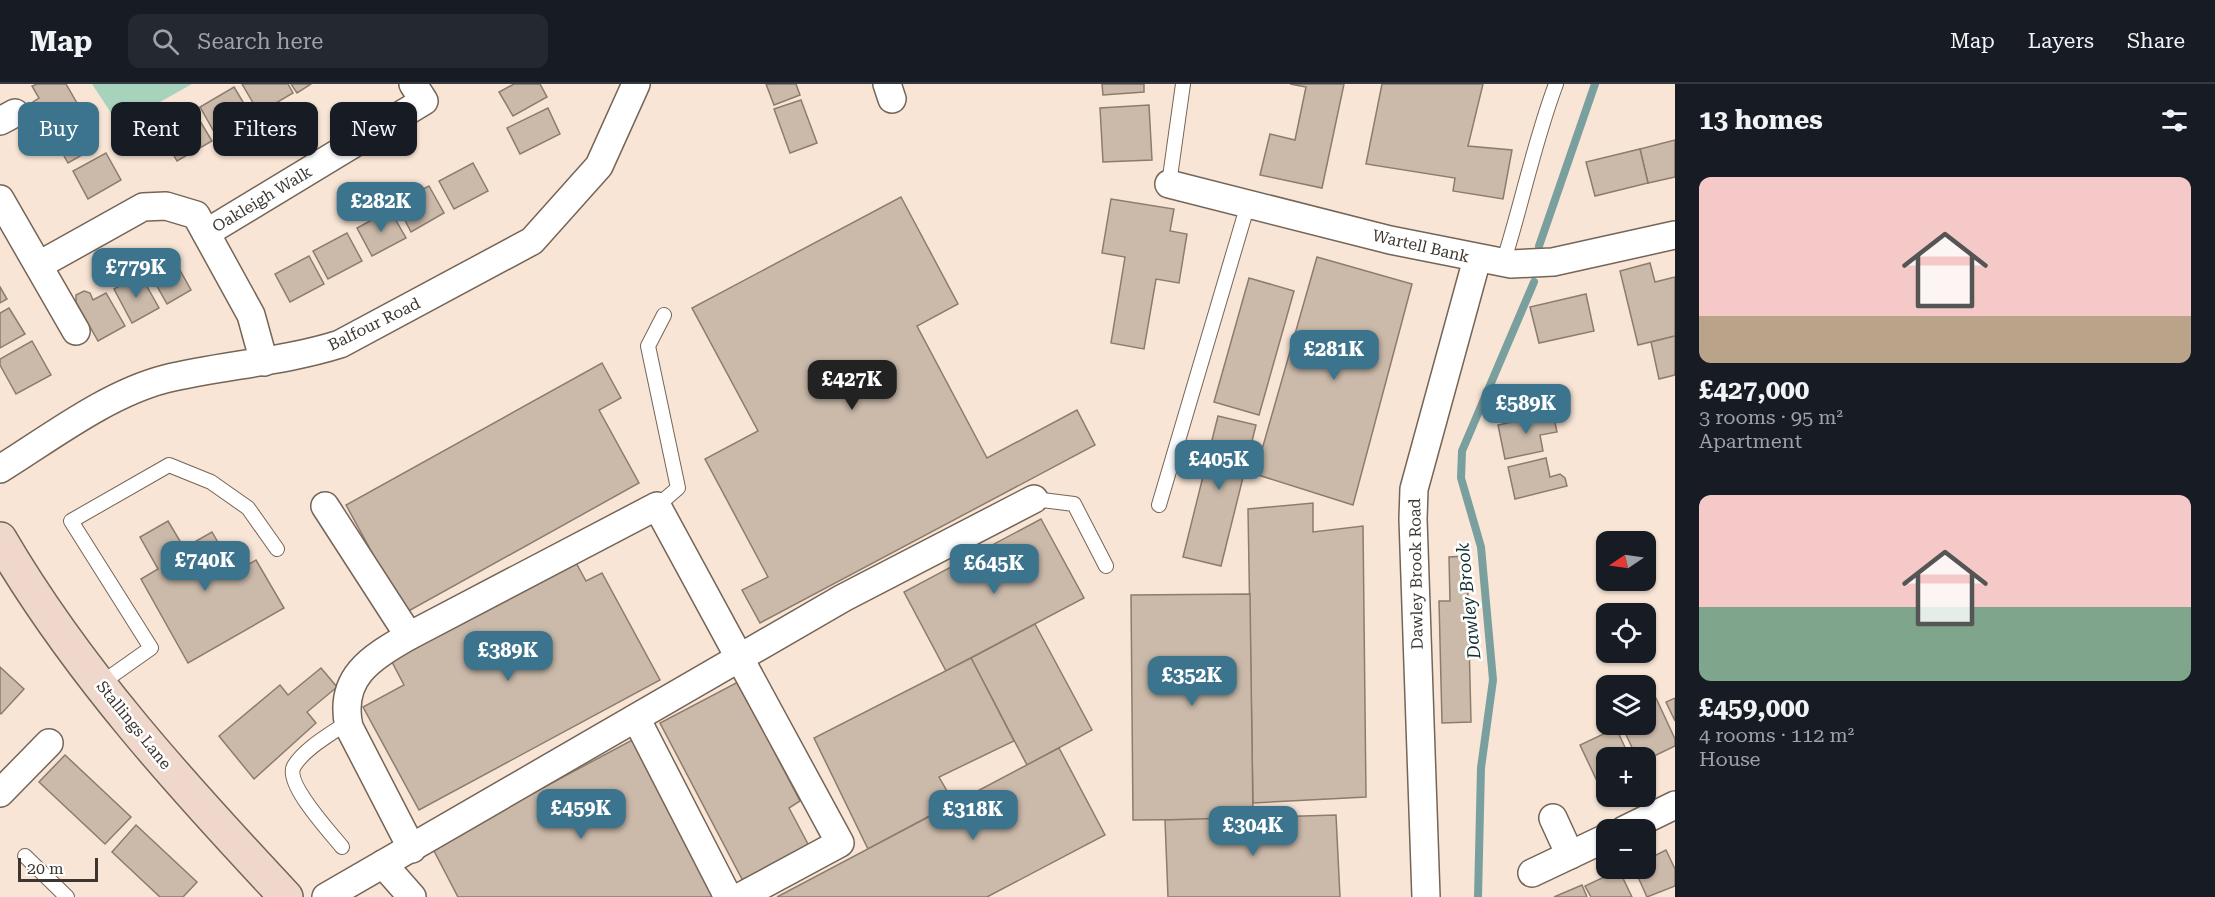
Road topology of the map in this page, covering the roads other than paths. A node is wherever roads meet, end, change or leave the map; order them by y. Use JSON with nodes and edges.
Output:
{"nodes":[{"id":1,"x":413,"y":84,"type":"edge"},
{"id":2,"x":636,"y":84,"type":"edge"},
{"id":3,"x":1183,"y":84,"type":"edge"},
{"id":4,"x":1556,"y":84,"type":"edge"},
{"id":5,"x":1170,"y":184,"type":"joint"},
{"id":6,"x":0,"y":199,"type":"edge"},
{"id":7,"x":1248,"y":204,"type":"junction"},
{"id":8,"x":206,"y":233,"type":"junction"},
{"id":9,"x":1675,"y":235,"type":"edge"},
{"id":10,"x":1490,"y":261,"type":"junction"},
{"id":11,"x":39,"y":265,"type":"junction"},
{"id":12,"x":664,"y":315,"type":"dead end"},
{"id":13,"x":76,"y":331,"type":"dead end"},
{"id":14,"x":264,"y":362,"type":"junction"},
{"id":15,"x":0,"y":469,"type":"edge"},
{"id":16,"x":1034,"y":499,"type":"joint"},
{"id":17,"x":1159,"y":505,"type":"dead end"},
{"id":18,"x":325,"y":506,"type":"dead end"},
{"id":19,"x":657,"y":506,"type":"junction"},
{"id":20,"x":0,"y":539,"type":"edge"},
{"id":21,"x":277,"y":549,"type":"dead end"},
{"id":22,"x":1106,"y":566,"type":"dead end"},
{"id":23,"x":408,"y":636,"type":"junction"},
{"id":24,"x":739,"y":658,"type":"junction"},
{"id":25,"x":100,"y":684,"type":"junction"},
{"id":26,"x":636,"y":718,"type":"junction"},
{"id":27,"x":348,"y":722,"type":"junction"},
{"id":28,"x":49,"y":743,"type":"dead end"},
{"id":29,"x":0,"y":793,"type":"edge"},
{"id":30,"x":1675,"y":805,"type":"edge"},
{"id":31,"x":1552,"y":818,"type":"dead end"},
{"id":32,"x":1646,"y":819,"type":"edge"},
{"id":33,"x":1596,"y":843,"type":"edge"},
{"id":34,"x":342,"y":848,"type":"dead end"},
{"id":35,"x":412,"y":849,"type":"junction"},
{"id":36,"x":1570,"y":855,"type":"junction"},
{"id":37,"x":25,"y":856,"type":"dead end"},
{"id":38,"x":383,"y":864,"type":"junction"},
{"id":39,"x":1532,"y":873,"type":"dead end"},
{"id":40,"x":67,"y":897,"type":"edge"},
{"id":41,"x":286,"y":897,"type":"edge"},
{"id":42,"x":326,"y":897,"type":"edge"},
{"id":43,"x":412,"y":897,"type":"edge"},
{"id":44,"x":728,"y":897,"type":"edge"},
{"id":45,"x":740,"y":897,"type":"edge"},
{"id":46,"x":1426,"y":897,"type":"edge"}],
"edges":[{"from":1,"to":8,"type":"street","name":"Oakleigh Walk"},
{"from":2,"to":14,"type":"street","name":"Balfour Road"},
{"from":3,"to":5,"type":"lane"},
{"from":4,"to":10,"type":"lane"},
{"from":5,"to":7,"type":"street","name":"Wartell Bank"},
{"from":6,"to":11,"type":"street"},
{"from":7,"to":10,"type":"street","name":"Wartell Bank"},
{"from":7,"to":17,"type":"lane"},
{"from":8,"to":11,"type":"street"},
{"from":8,"to":14,"type":"street"},
{"from":9,"to":10,"type":"street","name":"Wartell Bank"},
{"from":10,"to":46,"type":"street","name":"Dawley Brook Road"},
{"from":11,"to":13,"type":"street"},
{"from":12,"to":19,"type":"lane"},
{"from":14,"to":15,"type":"street","name":"Balfour Road"},
{"from":16,"to":22,"type":"lane"},
{"from":16,"to":24,"type":"street"},
{"from":18,"to":23,"type":"street"},
{"from":19,"to":23,"type":"street"},
{"from":19,"to":24,"type":"street"},
{"from":20,"to":25,"type":"main road","name":"Stallings Lane"},
{"from":21,"to":25,"type":"lane"},
{"from":23,"to":27,"type":"street"},
{"from":24,"to":26,"type":"street"},
{"from":24,"to":45,"type":"street"},
{"from":25,"to":41,"type":"main road","name":"Stallings Lane"},
{"from":26,"to":35,"type":"street"},
{"from":26,"to":44,"type":"street"},
{"from":27,"to":34,"type":"lane"},
{"from":27,"to":35,"type":"street"},
{"from":28,"to":29,"type":"street"},
{"from":30,"to":32,"type":"street"},
{"from":31,"to":36,"type":"street"},
{"from":33,"to":36,"type":"street"},
{"from":35,"to":38,"type":"street"},
{"from":36,"to":39,"type":"street"},
{"from":37,"to":40,"type":"lane"},
{"from":38,"to":42,"type":"street"},
{"from":38,"to":43,"type":"street"}]}
